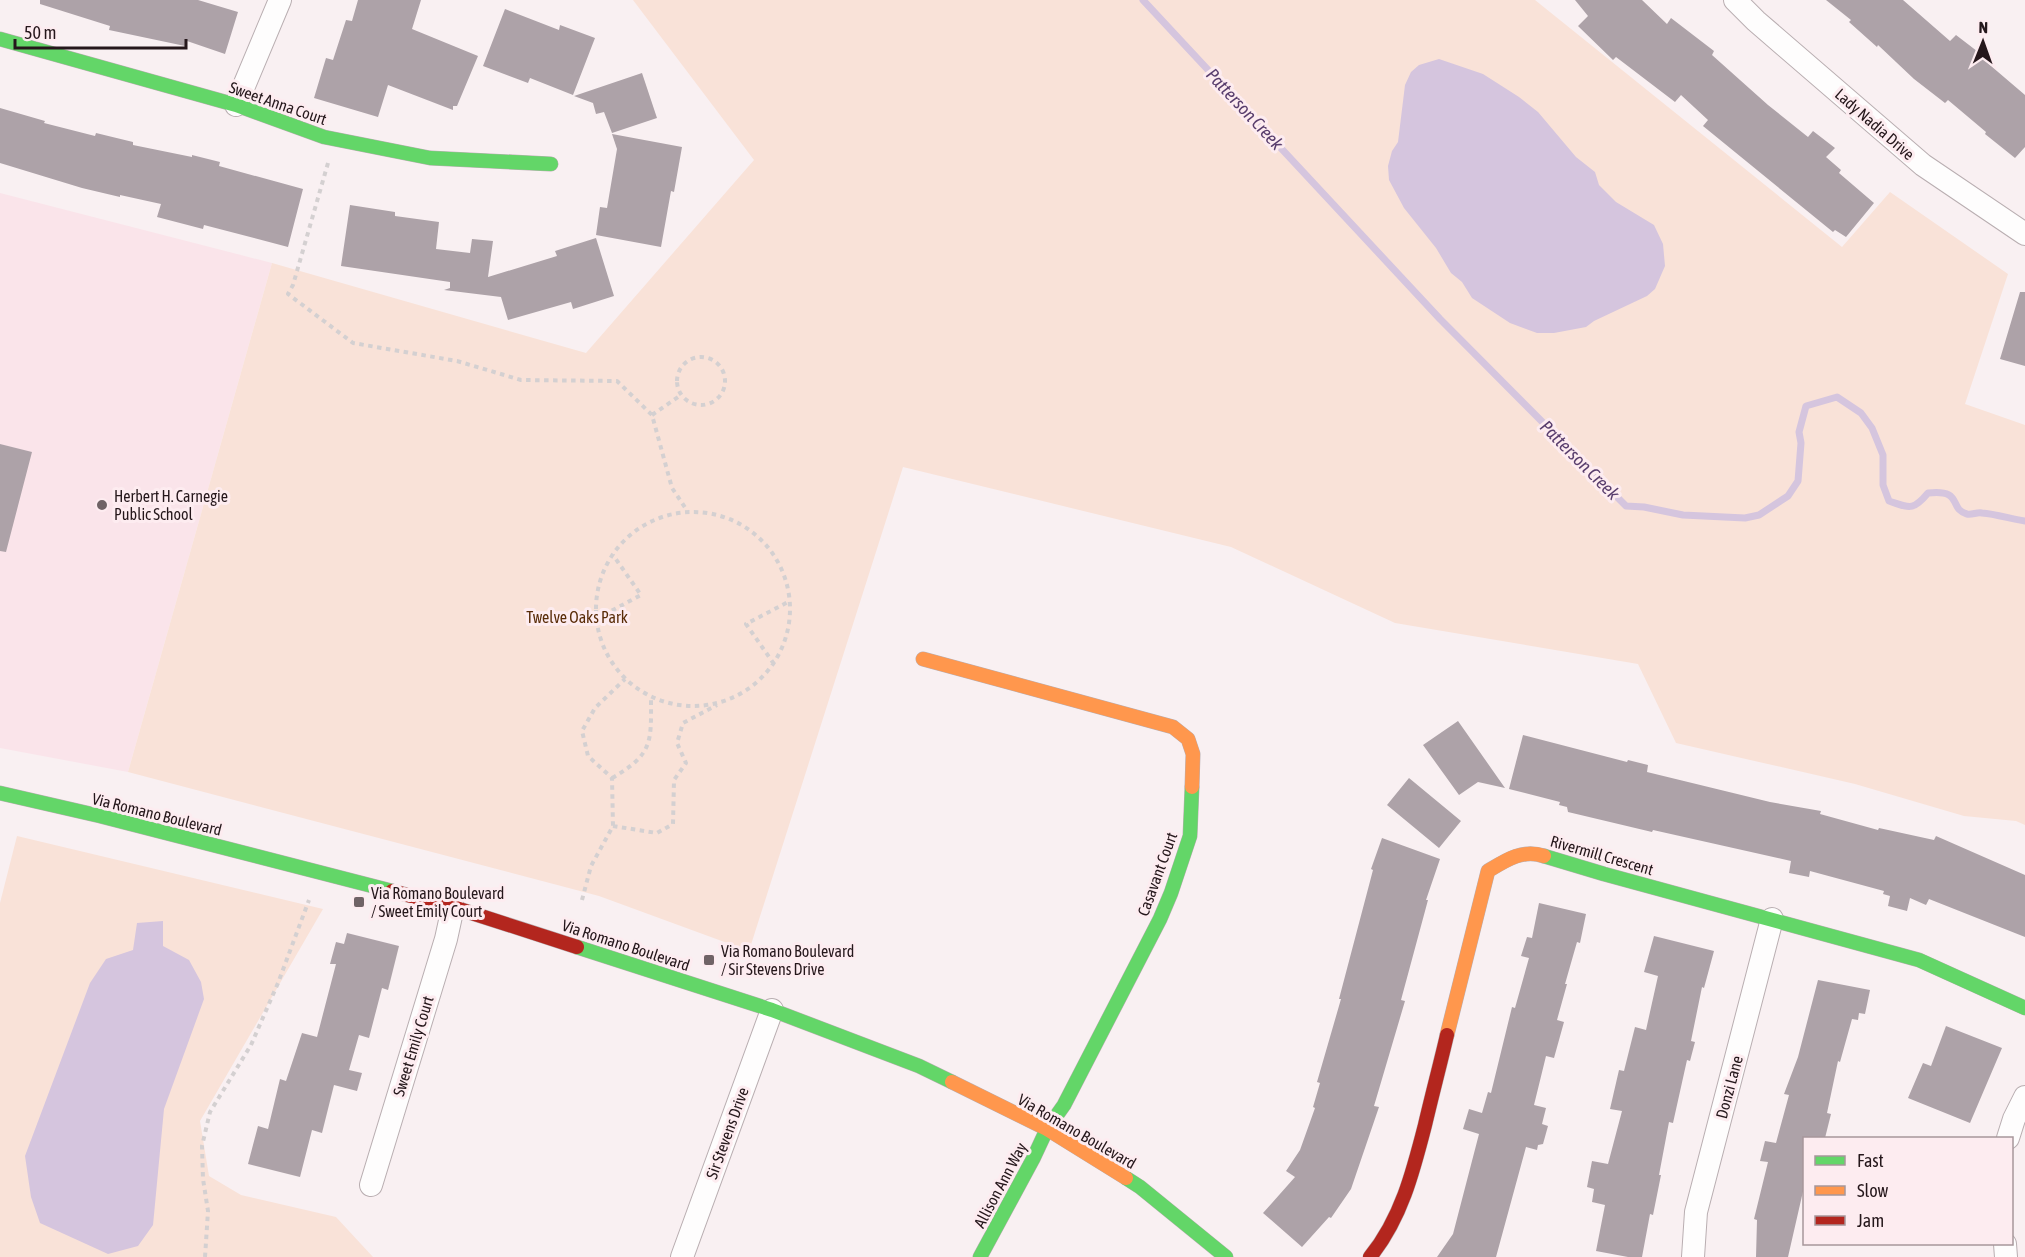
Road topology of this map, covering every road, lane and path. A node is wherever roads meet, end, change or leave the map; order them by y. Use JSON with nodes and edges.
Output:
{"nodes":[{"id":1,"x":280,"y":0,"type":"edge"},
{"id":2,"x":1735,"y":0,"type":"edge"},
{"id":3,"x":0,"y":39,"type":"edge"},
{"id":4,"x":236,"y":105,"type":"junction"},
{"id":5,"x":332,"y":138,"type":"junction"},
{"id":6,"x":551,"y":164,"type":"dead end"},
{"id":7,"x":2025,"y":234,"type":"edge"},
{"id":8,"x":681,"y":395,"type":"junction"},
{"id":9,"x":652,"y":415,"type":"junction"},
{"id":10,"x":688,"y":512,"type":"junction"},
{"id":11,"x":612,"y":555,"type":"junction"},
{"id":12,"x":791,"y":600,"type":"junction"},
{"id":13,"x":596,"y":619,"type":"junction"},
{"id":14,"x":923,"y":659,"type":"dead end"},
{"id":15,"x":774,"y":664,"type":"junction"},
{"id":16,"x":625,"y":679,"type":"junction"},
{"id":17,"x":651,"y":697,"type":"junction"},
{"id":18,"x":720,"y":703,"type":"junction"},
{"id":19,"x":612,"y":778,"type":"junction"},
{"id":20,"x":0,"y":793,"type":"edge"},
{"id":21,"x":613,"y":826,"type":"junction"},
{"id":22,"x":309,"y":900,"type":"dead end"},
{"id":23,"x":582,"y":900,"type":"dead end"},
{"id":24,"x":453,"y":907,"type":"junction"},
{"id":25,"x":1772,"y":919,"type":"junction"},
{"id":26,"x":2025,"y":1008,"type":"edge"},
{"id":27,"x":772,"y":1010,"type":"junction"},
{"id":28,"x":2025,"y":1096,"type":"edge"},
{"id":29,"x":1047,"y":1129,"type":"junction"},
{"id":30,"x":2008,"y":1137,"type":"edge"},
{"id":31,"x":371,"y":1185,"type":"dead end"},
{"id":32,"x":205,"y":1257,"type":"edge"},
{"id":33,"x":682,"y":1257,"type":"edge"},
{"id":34,"x":980,"y":1257,"type":"edge"},
{"id":35,"x":1226,"y":1257,"type":"edge"},
{"id":36,"x":1370,"y":1257,"type":"edge"},
{"id":37,"x":1693,"y":1257,"type":"edge"}],
"edges":[{"from":1,"to":4,"type":"street"},
{"from":2,"to":7,"type":"street","name":"Lady Nadia Drive"},
{"from":3,"to":4,"type":"street","name":"Sweet Anna Court"},
{"from":4,"to":5,"type":"street","name":"Sweet Anna Court"},
{"from":5,"to":6,"type":"street","name":"Sweet Anna Court"},
{"from":5,"to":9,"type":"path"},
{"from":8,"to":8,"type":"path"},
{"from":8,"to":9,"type":"path"},
{"from":9,"to":10,"type":"path"},
{"from":10,"to":11,"type":"path"},
{"from":10,"to":12,"type":"path"},
{"from":11,"to":13,"type":"path"},
{"from":11,"to":13,"type":"path"},
{"from":12,"to":15,"type":"path"},
{"from":12,"to":15,"type":"path"},
{"from":13,"to":16,"type":"path"},
{"from":14,"to":29,"type":"street","name":"Casavant Court"},
{"from":15,"to":18,"type":"path"},
{"from":16,"to":17,"type":"path"},
{"from":16,"to":19,"type":"path"},
{"from":17,"to":18,"type":"path"},
{"from":17,"to":19,"type":"path"},
{"from":18,"to":21,"type":"path"},
{"from":19,"to":21,"type":"path"},
{"from":20,"to":24,"type":"street","name":"Via Romano Boulevard"},
{"from":21,"to":23,"type":"path"},
{"from":22,"to":32,"type":"path"},
{"from":24,"to":27,"type":"street","name":"Via Romano Boulevard"},
{"from":24,"to":31,"type":"street","name":"Sweet Emily Court"},
{"from":25,"to":26,"type":"street","name":"Rivermill Crescent"},
{"from":25,"to":36,"type":"street","name":"Rivermill Crescent"},
{"from":25,"to":37,"type":"street","name":"Donzi Lane"},
{"from":27,"to":29,"type":"street","name":"Via Romano Boulevard"},
{"from":27,"to":33,"type":"street","name":"Sir Stevens Drive"},
{"from":28,"to":30,"type":"street"},
{"from":29,"to":34,"type":"street","name":"Allison Ann Way"},
{"from":29,"to":35,"type":"street","name":"Via Romano Boulevard"}]}
